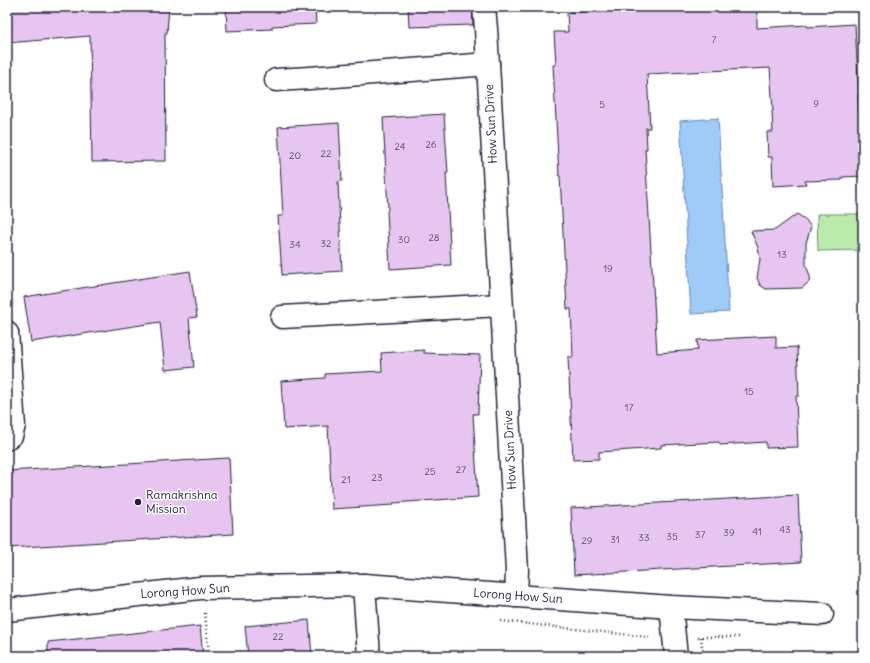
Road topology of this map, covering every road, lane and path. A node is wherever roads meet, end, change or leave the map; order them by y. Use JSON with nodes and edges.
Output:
{"nodes":[{"id":1,"x":484,"y":7,"type":"edge"},
{"id":2,"x":488,"y":64,"type":"junction"},
{"id":3,"x":276,"y":80,"type":"dead end"},
{"id":4,"x":501,"y":305,"type":"junction"},
{"id":5,"x":282,"y":317,"type":"dead end"},
{"id":6,"x":7,"y":327,"type":"edge"},
{"id":7,"x":7,"y":443,"type":"edge"},
{"id":8,"x":364,"y":585,"type":"junction"},
{"id":9,"x":200,"y":588,"type":"junction"},
{"id":10,"x":516,"y":596,"type":"junction"},
{"id":11,"x":671,"y":607,"type":"junction"},
{"id":12,"x":7,"y":610,"type":"edge"},
{"id":13,"x":822,"y":614,"type":"dead end"},
{"id":14,"x":500,"y":621,"type":"dead end"},
{"id":15,"x":701,"y":637,"type":"junction"},
{"id":16,"x":746,"y":637,"type":"dead end"},
{"id":17,"x":675,"y":647,"type":"edge"},
{"id":18,"x":209,"y":656,"type":"edge"},
{"id":19,"x":369,"y":656,"type":"edge"},
{"id":20,"x":703,"y":656,"type":"edge"}],
"edges":[{"from":1,"to":2,"type":"street","name":"How Sun Drive"},
{"from":2,"to":3,"type":"street"},
{"from":2,"to":4,"type":"street","name":"How Sun Drive"},
{"from":4,"to":5,"type":"street"},
{"from":4,"to":10,"type":"street","name":"How Sun Drive"},
{"from":6,"to":7,"type":"lane"},
{"from":8,"to":9,"type":"street","name":"Lorong How Sun"},
{"from":8,"to":10,"type":"street","name":"Lorong How Sun"},
{"from":8,"to":19,"type":"street"},
{"from":9,"to":12,"type":"street","name":"Lorong How Sun"},
{"from":9,"to":18,"type":"path"},
{"from":10,"to":11,"type":"street","name":"Lorong How Sun"},
{"from":11,"to":13,"type":"street","name":"Lorong How Sun"},
{"from":11,"to":17,"type":"street"},
{"from":14,"to":17,"type":"path"},
{"from":15,"to":16,"type":"path"},
{"from":15,"to":17,"type":"path"},
{"from":15,"to":20,"type":"path"}]}
